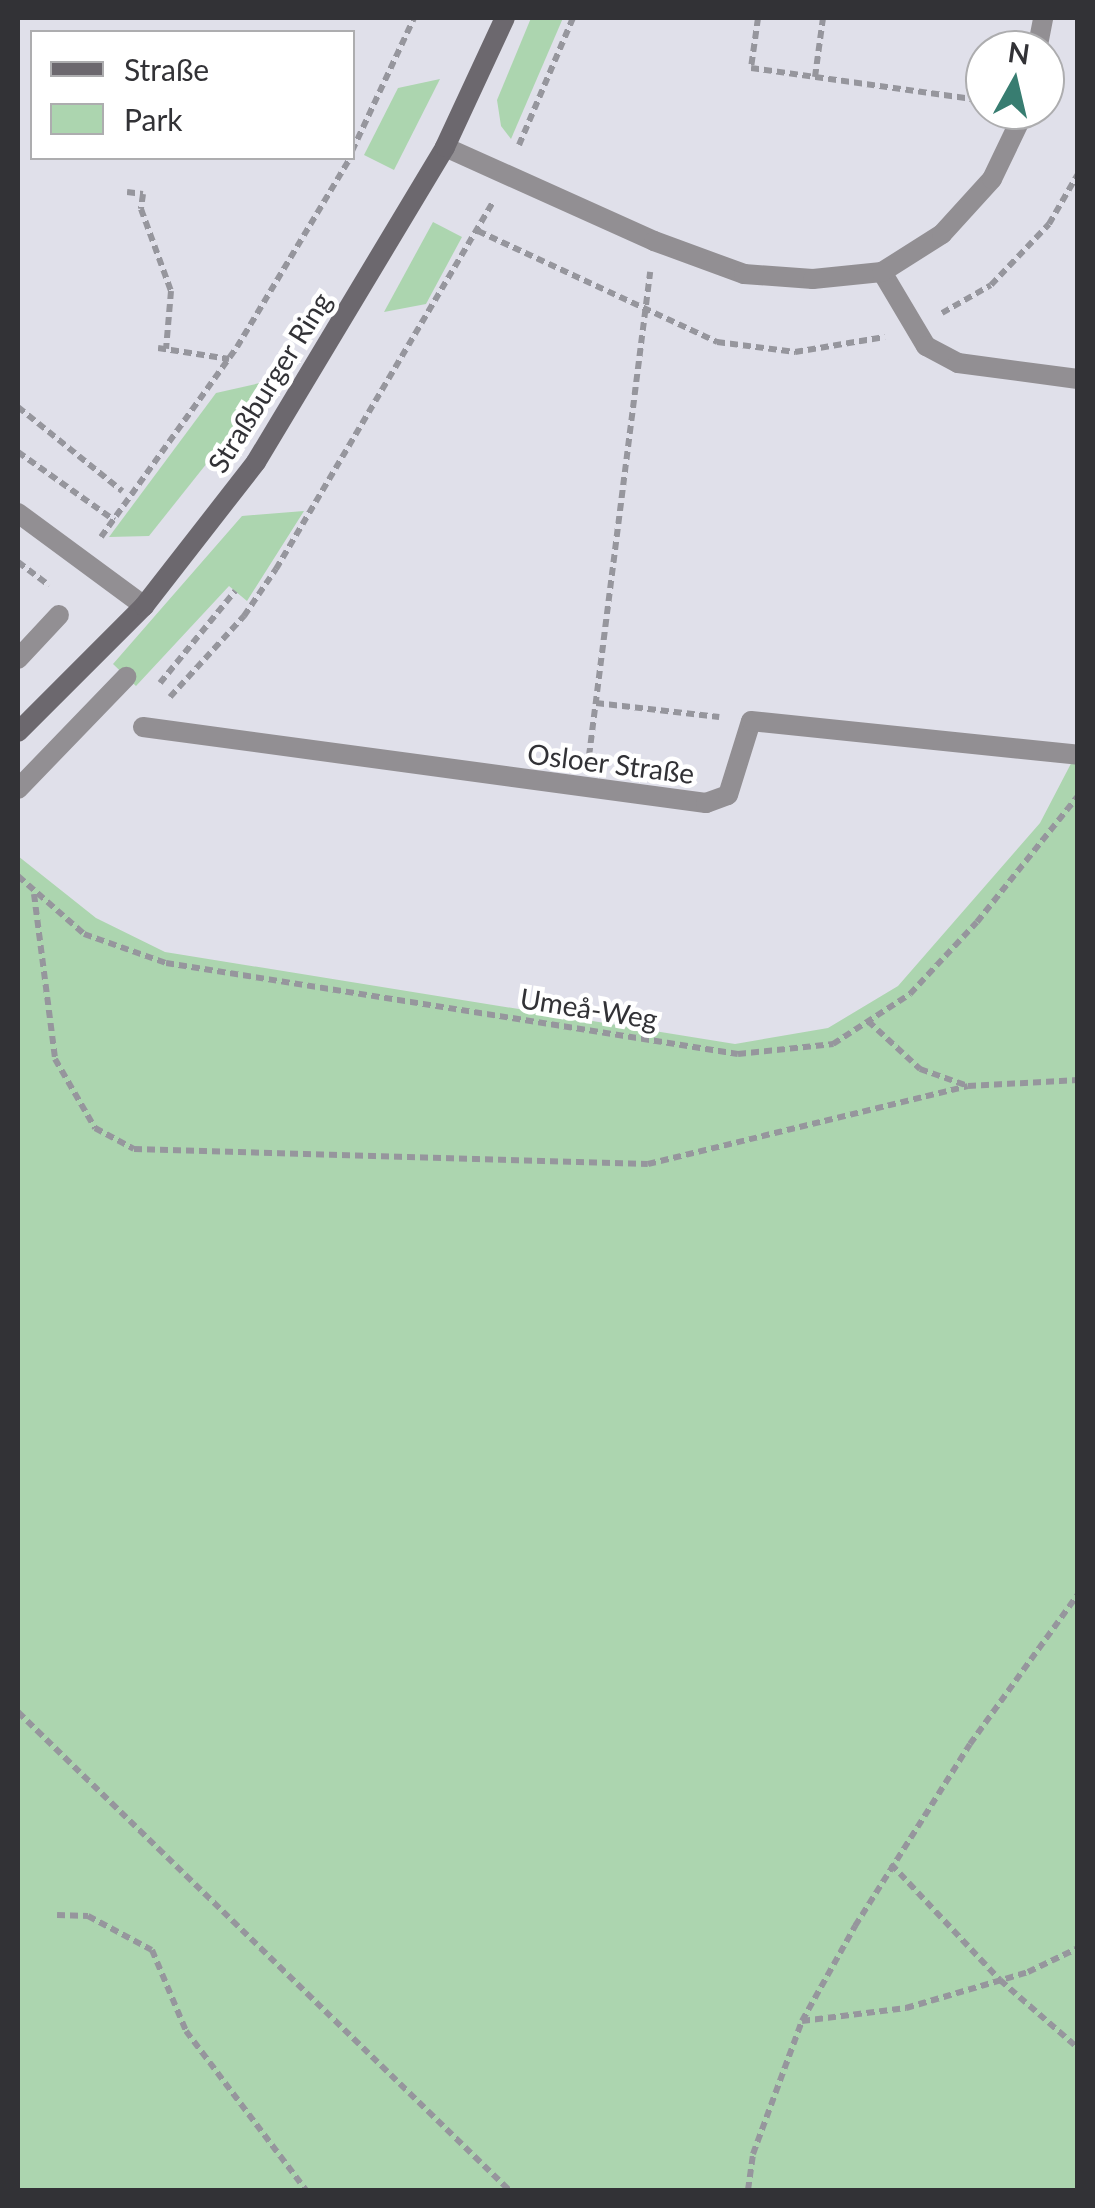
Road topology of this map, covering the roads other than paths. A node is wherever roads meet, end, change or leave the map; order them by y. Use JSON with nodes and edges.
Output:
{"nodes":[{"id":1,"x":506,"y":18,"type":"edge"},
{"id":2,"x":1015,"y":130,"type":"edge"},
{"id":3,"x":446,"y":147,"type":"junction"},
{"id":4,"x":882,"y":272,"type":"junction"},
{"id":5,"x":1078,"y":379,"type":"edge"},
{"id":6,"x":18,"y":512,"type":"edge"},
{"id":7,"x":144,"y":606,"type":"junction"},
{"id":8,"x":59,"y":615,"type":"dead end"},
{"id":9,"x":18,"y":659,"type":"edge"},
{"id":10,"x":126,"y":676,"type":"dead end"},
{"id":11,"x":143,"y":727,"type":"road end"},
{"id":12,"x":18,"y":732,"type":"edge"},
{"id":13,"x":1078,"y":755,"type":"edge"},
{"id":14,"x":18,"y":789,"type":"edge"}],
"edges":[{"from":1,"to":3,"type":"street","name":"Straßburger Ring"},
{"from":2,"to":4,"type":"street"},
{"from":3,"to":4,"type":"street"},
{"from":3,"to":7,"type":"street","name":"Straßburger Ring"},
{"from":4,"to":5,"type":"street"},
{"from":6,"to":7,"type":"street"},
{"from":7,"to":12,"type":"street","name":"Straßburger Ring"},
{"from":8,"to":9,"type":"street"},
{"from":10,"to":14,"type":"street"},
{"from":11,"to":13,"type":"street","name":"Osloer Straße"}]}
